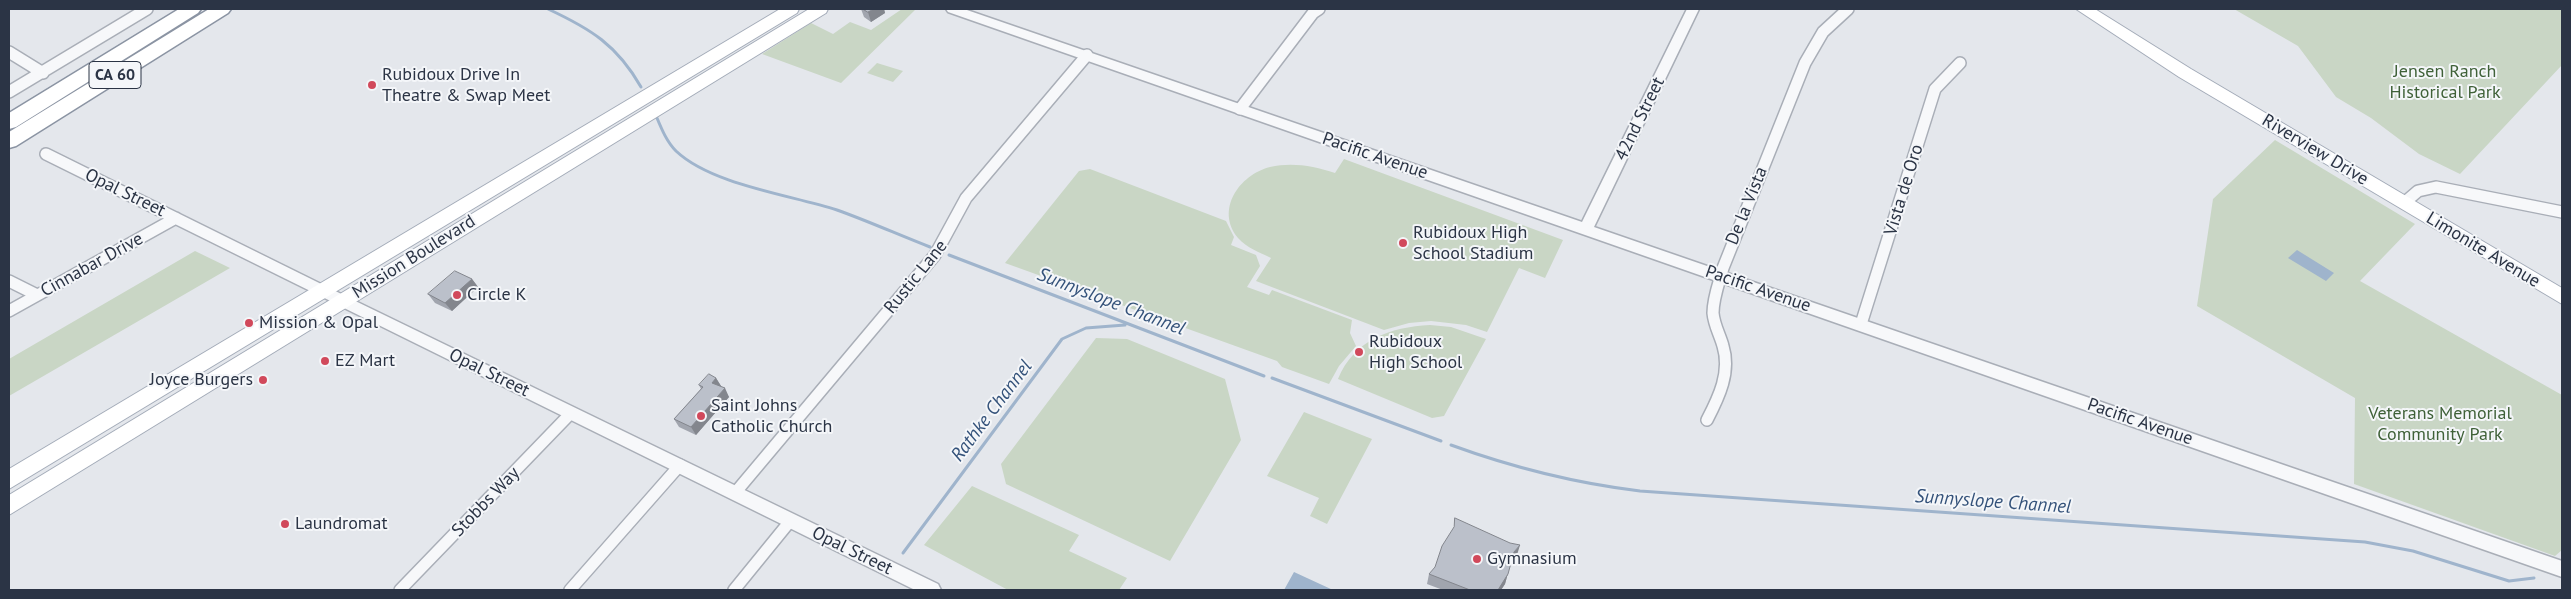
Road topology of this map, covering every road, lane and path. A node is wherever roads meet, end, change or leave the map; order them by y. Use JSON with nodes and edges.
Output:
{"nodes":[{"id":1,"x":147,"y":9,"type":"edge"},
{"id":2,"x":192,"y":9,"type":"edge"},
{"id":3,"x":222,"y":9,"type":"edge"},
{"id":4,"x":790,"y":9,"type":"edge"},
{"id":5,"x":820,"y":9,"type":"edge"},
{"id":6,"x":952,"y":9,"type":"edge"},
{"id":7,"x":1301,"y":9,"type":"edge"},
{"id":8,"x":1693,"y":9,"type":"edge"},
{"id":9,"x":1848,"y":9,"type":"edge"},
{"id":10,"x":2084,"y":9,"type":"edge"},
{"id":11,"x":1316,"y":11,"type":"edge"},
{"id":12,"x":9,"y":52,"type":"edge"},
{"id":13,"x":1087,"y":55,"type":"junction"},
{"id":14,"x":1960,"y":63,"type":"dead end"},
{"id":15,"x":43,"y":72,"type":"junction"},
{"id":16,"x":9,"y":92,"type":"edge"},
{"id":17,"x":1240,"y":109,"type":"junction"},
{"id":18,"x":9,"y":122,"type":"edge"},
{"id":19,"x":9,"y":141,"type":"edge"},
{"id":20,"x":46,"y":154,"type":"dead end"},
{"id":21,"x":2404,"y":203,"type":"junction"},
{"id":22,"x":2562,"y":212,"type":"edge"},
{"id":23,"x":176,"y":218,"type":"junction"},
{"id":24,"x":1586,"y":229,"type":"junction"},
{"id":25,"x":1721,"y":276,"type":"junction"},
{"id":26,"x":9,"y":281,"type":"edge"},
{"id":27,"x":323,"y":291,"type":"junction"},
{"id":28,"x":37,"y":295,"type":"junction"},
{"id":29,"x":2562,"y":297,"type":"edge"},
{"id":30,"x":343,"y":301,"type":"junction"},
{"id":31,"x":9,"y":311,"type":"edge"},
{"id":32,"x":1861,"y":324,"type":"junction"},
{"id":33,"x":570,"y":412,"type":"junction"},
{"id":34,"x":1707,"y":420,"type":"dead end"},
{"id":35,"x":680,"y":465,"type":"junction"},
{"id":36,"x":9,"y":480,"type":"edge"},
{"id":37,"x":735,"y":493,"type":"junction"},
{"id":38,"x":9,"y":506,"type":"edge"},
{"id":39,"x":791,"y":520,"type":"junction"},
{"id":40,"x":2562,"y":570,"type":"edge"},
{"id":41,"x":400,"y":590,"type":"edge"},
{"id":42,"x":570,"y":590,"type":"edge"},
{"id":43,"x":734,"y":590,"type":"edge"},
{"id":44,"x":932,"y":590,"type":"edge"}],
"edges":[{"from":1,"to":15,"type":"street"},
{"from":2,"to":18,"type":"highway","number":"CA 60"},
{"from":3,"to":19,"type":"highway","number":"CA 60"},
{"from":4,"to":27,"type":"main road","name":"Mission Boulevard"},
{"from":5,"to":30,"type":"main road","name":"Mission Boulevard"},
{"from":6,"to":13,"type":"street","name":"Pacific Avenue"},
{"from":7,"to":11,"type":"street"},
{"from":8,"to":24,"type":"street","name":"42nd Street"},
{"from":9,"to":25,"type":"street","name":"De la Vista"},
{"from":10,"to":21,"type":"main road","name":"Riverview Drive"},
{"from":11,"to":17,"type":"street"},
{"from":12,"to":15,"type":"street"},
{"from":13,"to":17,"type":"street","name":"Pacific Avenue"},
{"from":13,"to":37,"type":"street","name":"Rustic Lane"},
{"from":14,"to":32,"type":"street","name":"Vista de Oro"},
{"from":15,"to":16,"type":"street"},
{"from":17,"to":24,"type":"street","name":"Pacific Avenue"},
{"from":20,"to":23,"type":"street","name":"Opal Street"},
{"from":21,"to":22,"type":"street"},
{"from":21,"to":29,"type":"main road","name":"Limonite Avenue"},
{"from":23,"to":27,"type":"street","name":"Opal Street"},
{"from":23,"to":28,"type":"street","name":"Cinnabar Drive"},
{"from":24,"to":25,"type":"street","name":"Pacific Avenue"},
{"from":25,"to":32,"type":"street","name":"Pacific Avenue"},
{"from":25,"to":34,"type":"street","name":"De la Vista"},
{"from":26,"to":28,"type":"street"},
{"from":27,"to":30,"type":"street","name":"Opal Street"},
{"from":27,"to":36,"type":"main road","name":"Mission Boulevard"},
{"from":28,"to":31,"type":"street","name":"Cinnabar Drive"},
{"from":30,"to":33,"type":"street","name":"Opal Street"},
{"from":30,"to":38,"type":"main road","name":"Mission Boulevard"},
{"from":32,"to":40,"type":"street","name":"Pacific Avenue"},
{"from":33,"to":35,"type":"street","name":"Opal Street"},
{"from":33,"to":41,"type":"street","name":"Stobbs Way"},
{"from":35,"to":37,"type":"street","name":"Opal Street"},
{"from":35,"to":42,"type":"street"},
{"from":37,"to":39,"type":"street","name":"Opal Street"},
{"from":39,"to":43,"type":"street"},
{"from":39,"to":44,"type":"street","name":"Opal Street"}]}
